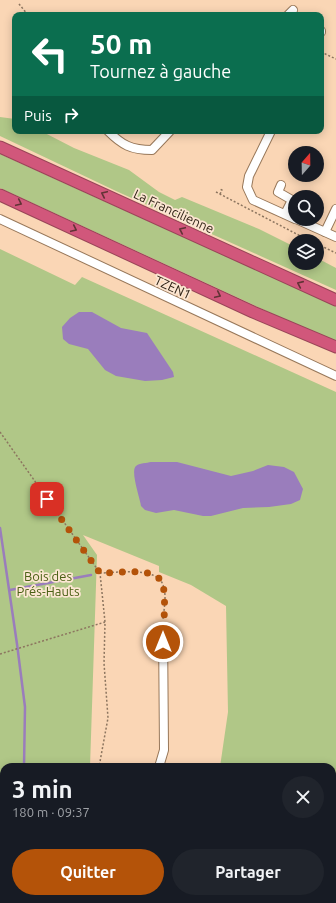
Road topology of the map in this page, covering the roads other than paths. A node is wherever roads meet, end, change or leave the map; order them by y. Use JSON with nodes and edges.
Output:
{"nodes":[{"id":1,"x":111,"y":134,"type":"edge"},
{"id":2,"x":167,"y":134,"type":"edge"},
{"id":3,"x":269,"y":134,"type":"edge"},
{"id":4,"x":0,"y":146,"type":"edge"},
{"id":5,"x":281,"y":185,"type":"dead end"},
{"id":6,"x":0,"y":194,"type":"edge"},
{"id":7,"x":336,"y":209,"type":"edge"},
{"id":8,"x":285,"y":214,"type":"junction"},
{"id":9,"x":288,"y":216,"type":"edge"},
{"id":10,"x":0,"y":219,"type":"edge"},
{"id":11,"x":311,"y":226,"type":"edge"},
{"id":12,"x":325,"y":232,"type":"junction"},
{"id":13,"x":336,"y":237,"type":"edge"},
{"id":14,"x":336,"y":300,"type":"edge"},
{"id":15,"x":336,"y":347,"type":"edge"},
{"id":16,"x":336,"y":376,"type":"edge"},
{"id":17,"x":163,"y":627,"type":"road end"},
{"id":18,"x":160,"y":763,"type":"edge"}],
"edges":[{"from":1,"to":2,"type":"street"},
{"from":3,"to":8,"type":"street"},
{"from":14,"to":4,"type":"highway","name":"La Francilienne","one_way":true},
{"from":5,"to":8,"type":"street"},
{"from":6,"to":15,"type":"highway","one_way":true},
{"from":7,"to":12,"type":"street"},
{"from":8,"to":9,"type":"street"},
{"from":10,"to":16,"type":"street","name":"TZEN1"},
{"from":11,"to":12,"type":"street"},
{"from":12,"to":13,"type":"street"},
{"from":17,"to":18,"type":"street"}]}
